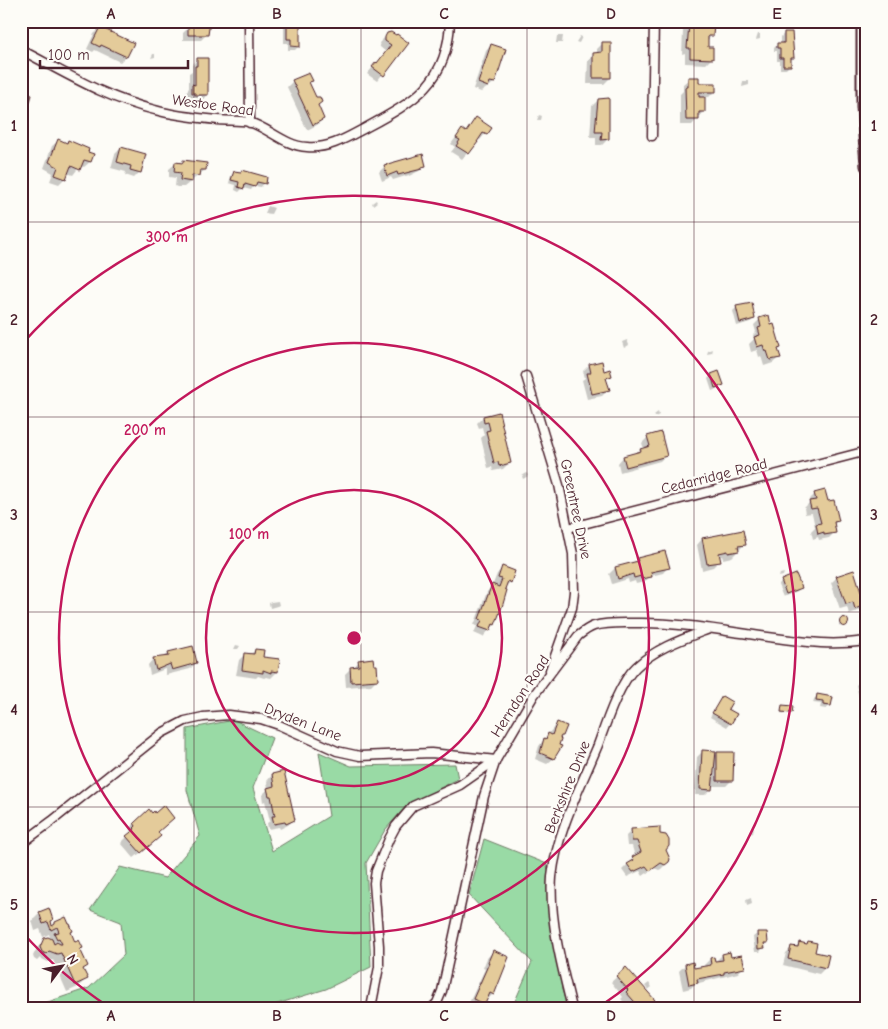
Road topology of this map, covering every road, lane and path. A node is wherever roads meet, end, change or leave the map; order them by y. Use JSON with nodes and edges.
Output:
{"nodes":[{"id":1,"x":249,"y":21,"type":"edge"},
{"id":2,"x":450,"y":21,"type":"edge"},
{"id":3,"x":654,"y":21,"type":"edge"},
{"id":4,"x":863,"y":21,"type":"edge"},
{"id":5,"x":21,"y":50,"type":"edge"},
{"id":6,"x":250,"y":123,"type":"junction"},
{"id":7,"x":652,"y":136,"type":"dead end"},
{"id":8,"x":867,"y":166,"type":"edge"},
{"id":9,"x":526,"y":376,"type":"dead end"},
{"id":10,"x":867,"y":451,"type":"edge"},
{"id":11,"x":568,"y":528,"type":"junction"},
{"id":12,"x":711,"y":628,"type":"junction"},
{"id":13,"x":867,"y":641,"type":"edge"},
{"id":14,"x":548,"y":676,"type":"junction"},
{"id":15,"x":496,"y":760,"type":"junction"},
{"id":16,"x":21,"y":844,"type":"edge"},
{"id":17,"x":371,"y":1008,"type":"edge"},
{"id":18,"x":432,"y":1008,"type":"edge"},
{"id":19,"x":572,"y":1008,"type":"edge"}],
"edges":[{"from":1,"to":6,"type":"street"},
{"from":2,"to":6,"type":"street","name":"Westoe Road"},
{"from":3,"to":7,"type":"street"},
{"from":4,"to":8,"type":"main road"},
{"from":5,"to":6,"type":"street","name":"Westoe Road"},
{"from":9,"to":11,"type":"street","name":"Greentree Drive"},
{"from":10,"to":11,"type":"street","name":"Cedarridge Road"},
{"from":11,"to":14,"type":"street","name":"Greentree Drive"},
{"from":12,"to":13,"type":"street","name":"Herndon Road"},
{"from":12,"to":14,"type":"street","name":"Herndon Road"},
{"from":12,"to":19,"type":"street","name":"Berkshire Drive"},
{"from":14,"to":15,"type":"street","name":"Herndon Road"},
{"from":15,"to":16,"type":"street","name":"Dryden Lane"},
{"from":15,"to":17,"type":"street","name":"Herndon Road"},
{"from":15,"to":18,"type":"street"}]}
